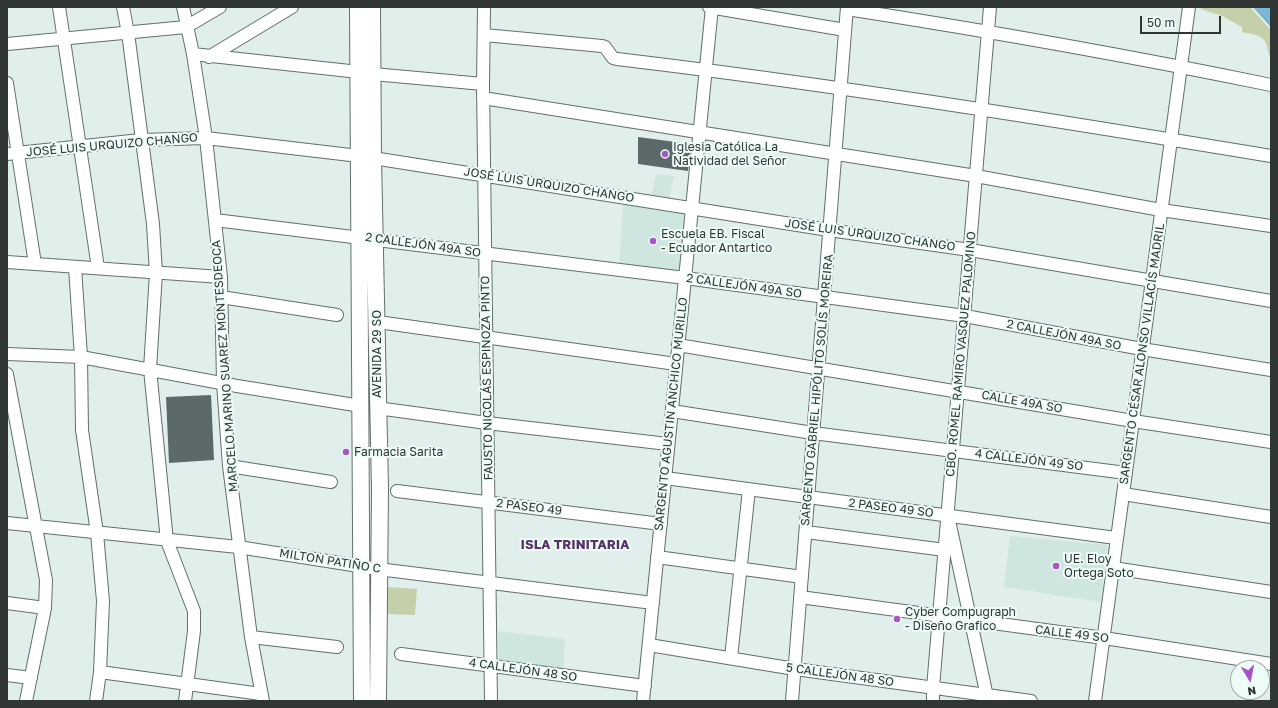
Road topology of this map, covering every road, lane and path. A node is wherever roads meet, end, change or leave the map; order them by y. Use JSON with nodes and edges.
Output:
{"nodes":[{"id":1,"x":59,"y":7,"type":"edge"},
{"id":2,"x":123,"y":7,"type":"edge"},
{"id":3,"x":183,"y":7,"type":"edge"},
{"id":4,"x":220,"y":7,"type":"edge"},
{"id":5,"x":292,"y":7,"type":"edge"},
{"id":6,"x":358,"y":7,"type":"edge"},
{"id":7,"x":372,"y":7,"type":"edge"},
{"id":8,"x":480,"y":7,"type":"edge"},
{"id":9,"x":711,"y":7,"type":"edge"},
{"id":10,"x":990,"y":7,"type":"edge"},
{"id":11,"x":1189,"y":7,"type":"edge"},
{"id":12,"x":847,"y":8,"type":"edge"},
{"id":13,"x":186,"y":26,"type":"junction"},
{"id":14,"x":845,"y":30,"type":"junction"},
{"id":15,"x":989,"y":31,"type":"junction"},
{"id":16,"x":128,"y":33,"type":"junction"},
{"id":17,"x":484,"y":34,"type":"junction"},
{"id":18,"x":64,"y":38,"type":"junction"},
{"id":19,"x":7,"y":44,"type":"edge"},
{"id":20,"x":193,"y":54,"type":"junction"},
{"id":21,"x":209,"y":56,"type":"junction"},
{"id":22,"x":1182,"y":67,"type":"junction"},
{"id":23,"x":705,"y":70,"type":"junction"},
{"id":24,"x":366,"y":73,"type":"junction"},
{"id":25,"x":7,"y":83,"type":"edge"},
{"id":26,"x":483,"y":84,"type":"junction"},
{"id":27,"x":1271,"y":85,"type":"edge"},
{"id":28,"x":841,"y":89,"type":"junction"},
{"id":29,"x":483,"y":98,"type":"junction"},
{"id":30,"x":982,"y":109,"type":"junction"},
{"id":31,"x":699,"y":132,"type":"junction"},
{"id":32,"x":206,"y":138,"type":"junction"},
{"id":33,"x":1171,"y":139,"type":"junction"},
{"id":34,"x":141,"y":140,"type":"junction"},
{"id":35,"x":80,"y":147,"type":"junction"},
{"id":36,"x":12,"y":153,"type":"edge"},
{"id":37,"x":836,"y":155,"type":"junction"},
{"id":38,"x":1271,"y":156,"type":"edge"},
{"id":39,"x":366,"y":157,"type":"junction"},
{"id":40,"x":484,"y":176,"type":"junction"},
{"id":41,"x":976,"y":176,"type":"junction"},
{"id":42,"x":692,"y":207,"type":"junction"},
{"id":43,"x":1162,"y":210,"type":"junction"},
{"id":44,"x":215,"y":220,"type":"junction"},
{"id":45,"x":1271,"y":226,"type":"edge"},
{"id":46,"x":829,"y":230,"type":"junction"},
{"id":47,"x":367,"y":238,"type":"junction"},
{"id":48,"x":970,"y":250,"type":"junction"},
{"id":49,"x":485,"y":253,"type":"junction"},
{"id":50,"x":7,"y":262,"type":"edge"},
{"id":51,"x":35,"y":264,"type":"junction"},
{"id":52,"x":75,"y":267,"type":"junction"},
{"id":53,"x":98,"y":268,"type":"junction"},
{"id":54,"x":156,"y":273,"type":"junction"},
{"id":55,"x":221,"y":277,"type":"junction"},
{"id":56,"x":685,"y":278,"type":"junction"},
{"id":57,"x":1152,"y":281,"type":"junction"},
{"id":58,"x":221,"y":297,"type":"junction"},
{"id":59,"x":824,"y":297,"type":"junction"},
{"id":60,"x":1271,"y":301,"type":"edge"},
{"id":61,"x":337,"y":315,"type":"dead end"},
{"id":62,"x":965,"y":316,"type":"junction"},
{"id":63,"x":378,"y":322,"type":"junction"},
{"id":64,"x":486,"y":337,"type":"junction"},
{"id":65,"x":678,"y":345,"type":"junction"},
{"id":66,"x":1142,"y":349,"type":"junction"},
{"id":67,"x":7,"y":354,"type":"edge"},
{"id":68,"x":81,"y":357,"type":"junction"},
{"id":69,"x":676,"y":364,"type":"junction"},
{"id":70,"x":150,"y":369,"type":"junction"},
{"id":71,"x":818,"y":369,"type":"junction"},
{"id":72,"x":1271,"y":370,"type":"edge"},
{"id":73,"x":7,"y":374,"type":"edge"},
{"id":74,"x":224,"y":383,"type":"junction"},
{"id":75,"x":958,"y":391,"type":"junction"},
{"id":76,"x":361,"y":406,"type":"junction"},
{"id":77,"x":377,"y":408,"type":"junction"},
{"id":78,"x":672,"y":411,"type":"junction"},
{"id":79,"x":1133,"y":421,"type":"junction"},
{"id":80,"x":488,"y":424,"type":"junction"},
{"id":81,"x":813,"y":434,"type":"junction"},
{"id":82,"x":1271,"y":442,"type":"edge"},
{"id":83,"x":668,"y":444,"type":"junction"},
{"id":84,"x":953,"y":450,"type":"junction"},
{"id":85,"x":229,"y":466,"type":"junction"},
{"id":86,"x":1126,"y":473,"type":"junction"},
{"id":87,"x":665,"y":478,"type":"junction"},
{"id":88,"x":331,"y":482,"type":"dead end"},
{"id":89,"x":749,"y":489,"type":"junction"},
{"id":90,"x":397,"y":491,"type":"dead end"},
{"id":91,"x":1123,"y":494,"type":"junction"},
{"id":92,"x":808,"y":498,"type":"junction"},
{"id":93,"x":488,"y":502,"type":"junction"},
{"id":94,"x":948,"y":514,"type":"junction"},
{"id":95,"x":1271,"y":517,"type":"edge"},
{"id":96,"x":7,"y":524,"type":"edge"},
{"id":97,"x":661,"y":524,"type":"junction"},
{"id":98,"x":36,"y":526,"type":"junction"},
{"id":99,"x":806,"y":532,"type":"junction"},
{"id":100,"x":97,"y":533,"type":"junction"},
{"id":101,"x":1116,"y":538,"type":"junction"},
{"id":102,"x":167,"y":541,"type":"junction"},
{"id":103,"x":238,"y":547,"type":"junction"},
{"id":104,"x":945,"y":550,"type":"junction"},
{"id":105,"x":657,"y":557,"type":"junction"},
{"id":106,"x":370,"y":568,"type":"junction"},
{"id":107,"x":741,"y":568,"type":"junction"},
{"id":108,"x":1113,"y":568,"type":"junction"},
{"id":109,"x":802,"y":577,"type":"junction"},
{"id":110,"x":489,"y":582,"type":"junction"},
{"id":111,"x":1271,"y":592,"type":"edge"},
{"id":112,"x":800,"y":597,"type":"junction"},
{"id":113,"x":7,"y":603,"type":"edge"},
{"id":114,"x":653,"y":603,"type":"junction"},
{"id":115,"x":45,"y":608,"type":"junction"},
{"id":116,"x":939,"y":616,"type":"junction"},
{"id":117,"x":972,"y":621,"type":"junction"},
{"id":118,"x":252,"y":637,"type":"junction"},
{"id":119,"x":1104,"y":638,"type":"junction"},
{"id":120,"x":649,"y":645,"type":"junction"},
{"id":121,"x":337,"y":647,"type":"dead end"},
{"id":122,"x":401,"y":654,"type":"dead end"},
{"id":123,"x":731,"y":658,"type":"junction"},
{"id":124,"x":1271,"y":664,"type":"edge"},
{"id":125,"x":490,"y":666,"type":"junction"},
{"id":126,"x":795,"y":668,"type":"junction"},
{"id":127,"x":100,"y":672,"type":"junction"},
{"id":128,"x":7,"y":675,"type":"edge"},
{"id":129,"x":31,"y":678,"type":"junction"},
{"id":130,"x":188,"y":683,"type":"junction"},
{"id":131,"x":645,"y":686,"type":"junction"},
{"id":132,"x":933,"y":688,"type":"junction"},
{"id":133,"x":262,"y":697,"type":"edge"},
{"id":134,"x":987,"y":698,"type":"edge"},
{"id":135,"x":26,"y":701,"type":"edge"},
{"id":136,"x":96,"y":701,"type":"edge"},
{"id":137,"x":185,"y":701,"type":"edge"},
{"id":138,"x":362,"y":701,"type":"edge"},
{"id":139,"x":378,"y":701,"type":"edge"},
{"id":140,"x":491,"y":701,"type":"edge"},
{"id":141,"x":643,"y":701,"type":"edge"},
{"id":142,"x":792,"y":701,"type":"edge"},
{"id":143,"x":933,"y":701,"type":"edge"},
{"id":144,"x":1032,"y":701,"type":"edge"},
{"id":145,"x":1095,"y":701,"type":"edge"}],
"edges":[{"from":1,"to":18,"type":"street"},
{"from":2,"to":16,"type":"street"},
{"from":3,"to":13,"type":"street","name":"MARCELO MARINO SUAREZ MONTESDEOCA"},
{"from":4,"to":13,"type":"street"},
{"from":5,"to":21,"type":"street"},
{"from":6,"to":24,"type":"street","name":"AVENIDA 29 SO"},
{"from":7,"to":24,"type":"street","name":"AVENIDA 29 SO"},
{"from":8,"to":17,"type":"street","name":"FAUSTO NICOLÁS ESPINOZA PINTO"},
{"from":9,"to":14,"type":"street"},
{"from":9,"to":23,"type":"street","name":"SARGENTO AGUSTIN ANCHICO MURILLO"},
{"from":10,"to":15,"type":"street","name":"CBO. ROMEL RAMIRO VASQUEZ PALOMINO"},
{"from":11,"to":22,"type":"street","name":"SARGENTO CÉSAR ALONSO VILLACÍS MADRIL"},
{"from":12,"to":14,"type":"street","name":"SARGENTO GABRIEL HIPÓLITO SOLÍS MOREIRA"},
{"from":12,"to":15,"type":"street"},
{"from":13,"to":16,"type":"street"},
{"from":13,"to":20,"type":"street","name":"MARCELO MARINO SUAREZ MONTESDEOCA"},
{"from":14,"to":28,"type":"street","name":"SARGENTO GABRIEL HIPÓLITO SOLÍS MOREIRA"},
{"from":15,"to":22,"type":"street"},
{"from":15,"to":30,"type":"street","name":"CBO. ROMEL RAMIRO VASQUEZ PALOMINO"},
{"from":16,"to":18,"type":"street"},
{"from":16,"to":34,"type":"street"},
{"from":17,"to":23,"type":"street"},
{"from":17,"to":26,"type":"street","name":"FAUSTO NICOLÁS ESPINOZA PINTO"},
{"from":18,"to":19,"type":"street"},
{"from":18,"to":35,"type":"street"},
{"from":20,"to":21,"type":"street"},
{"from":20,"to":32,"type":"street","name":"MARCELO MARINO SUAREZ MONTESDEOCA"},
{"from":21,"to":24,"type":"street"},
{"from":22,"to":27,"type":"street"},
{"from":22,"to":33,"type":"street","name":"SARGENTO CÉSAR ALONSO VILLACÍS MADRIL"},
{"from":23,"to":28,"type":"street"},
{"from":23,"to":31,"type":"street","name":"SARGENTO AGUSTIN ANCHICO MURILLO"},
{"from":24,"to":26,"type":"street"},
{"from":24,"to":39,"type":"street","name":"AVENIDA 29 SO"},
{"from":25,"to":36,"type":"street"},
{"from":26,"to":29,"type":"street","name":"FAUSTO NICOLÁS ESPINOZA PINTO"},
{"from":28,"to":30,"type":"street"},
{"from":28,"to":37,"type":"street","name":"SARGENTO GABRIEL HIPÓLITO SOLÍS MOREIRA"},
{"from":29,"to":31,"type":"street"},
{"from":29,"to":40,"type":"street","name":"FAUSTO NICOLÁS ESPINOZA PINTO"},
{"from":30,"to":33,"type":"street"},
{"from":30,"to":41,"type":"street","name":"CBO. ROMEL RAMIRO VASQUEZ PALOMINO"},
{"from":31,"to":37,"type":"street"},
{"from":31,"to":42,"type":"street","name":"SARGENTO AGUSTIN ANCHICO MURILLO"},
{"from":32,"to":34,"type":"street","name":"JOSÉ LUIS URQUIZO CHANGO"},
{"from":32,"to":39,"type":"street","name":"JOSÉ LUIS URQUIZO CHANGO"},
{"from":32,"to":44,"type":"street","name":"MARCELO MARINO SUAREZ MONTESDEOCA"},
{"from":33,"to":38,"type":"street"},
{"from":33,"to":43,"type":"street","name":"SARGENTO CÉSAR ALONSO VILLACÍS MADRIL"},
{"from":34,"to":35,"type":"street","name":"JOSÉ LUIS URQUIZO CHANGO"},
{"from":34,"to":54,"type":"street"},
{"from":35,"to":36,"type":"street","name":"JOSÉ LUIS URQUIZO CHANGO"},
{"from":35,"to":53,"type":"street"},
{"from":36,"to":51,"type":"street"},
{"from":37,"to":41,"type":"street"},
{"from":37,"to":46,"type":"street","name":"SARGENTO GABRIEL HIPÓLITO SOLÍS MOREIRA"},
{"from":39,"to":40,"type":"street","name":"JOSÉ LUIS URQUIZO CHANGO"},
{"from":39,"to":47,"type":"street","name":"AVENIDA 29 SO"},
{"from":40,"to":42,"type":"street","name":"JOSÉ LUIS URQUIZO CHANGO"},
{"from":40,"to":49,"type":"street","name":"FAUSTO NICOLÁS ESPINOZA PINTO"},
{"from":41,"to":43,"type":"street"},
{"from":41,"to":48,"type":"street","name":"CBO. ROMEL RAMIRO VASQUEZ PALOMINO"},
{"from":42,"to":46,"type":"street","name":"JOSÉ LUIS URQUIZO CHANGO"},
{"from":42,"to":56,"type":"street","name":"SARGENTO AGUSTIN ANCHICO MURILLO"},
{"from":43,"to":45,"type":"street"},
{"from":43,"to":57,"type":"street","name":"SARGENTO CÉSAR ALONSO VILLACÍS MADRIL"},
{"from":44,"to":47,"type":"street","name":"2 CALLEJÓN 49A SO"},
{"from":44,"to":55,"type":"street","name":"MARCELO MARINO SUAREZ MONTESDEOCA"},
{"from":46,"to":48,"type":"street","name":"JOSÉ LUIS URQUIZO CHANGO"},
{"from":46,"to":59,"type":"street","name":"SARGENTO GABRIEL HIPÓLITO SOLÍS MOREIRA"},
{"from":47,"to":49,"type":"street","name":"2 CALLEJÓN 49A SO"},
{"from":47,"to":63,"type":"street","name":"AVENIDA 29 SO"},
{"from":47,"to":76,"type":"street","name":"AVENIDA 29 SO"},
{"from":48,"to":57,"type":"street","name":"JOSÉ LUIS URQUIZO CHANGO"},
{"from":48,"to":62,"type":"street","name":"CBO. ROMEL RAMIRO VASQUEZ PALOMINO"},
{"from":49,"to":56,"type":"street","name":"2 CALLEJÓN 49A SO"},
{"from":49,"to":64,"type":"street","name":"FAUSTO NICOLÁS ESPINOZA PINTO"},
{"from":50,"to":51,"type":"street"},
{"from":51,"to":52,"type":"street"},
{"from":52,"to":53,"type":"street"},
{"from":52,"to":68,"type":"street"},
{"from":53,"to":54,"type":"street"},
{"from":54,"to":55,"type":"street"},
{"from":54,"to":70,"type":"street"},
{"from":55,"to":58,"type":"street","name":"MARCELO MARINO SUAREZ MONTESDEOCA"},
{"from":56,"to":59,"type":"street","name":"2 CALLEJÓN 49A SO"},
{"from":56,"to":65,"type":"street","name":"SARGENTO AGUSTIN ANCHICO MURILLO"},
{"from":57,"to":60,"type":"street","name":"JOSÉ LUIS URQUIZO CHANGO"},
{"from":57,"to":66,"type":"street","name":"SARGENTO CÉSAR ALONSO VILLACÍS MADRIL"},
{"from":58,"to":61,"type":"street"},
{"from":58,"to":74,"type":"street","name":"MARCELO MARINO SUAREZ MONTESDEOCA"},
{"from":59,"to":62,"type":"street","name":"2 CALLEJÓN 49A SO"},
{"from":59,"to":71,"type":"street","name":"SARGENTO GABRIEL HIPÓLITO SOLÍS MOREIRA"},
{"from":62,"to":66,"type":"street","name":"2 CALLEJÓN 49A SO"},
{"from":62,"to":75,"type":"street","name":"CBO. ROMEL RAMIRO VASQUEZ PALOMINO"},
{"from":63,"to":64,"type":"street"},
{"from":63,"to":77,"type":"street","name":"AVENIDA 29 SO"},
{"from":64,"to":69,"type":"street"},
{"from":64,"to":80,"type":"street","name":"FAUSTO NICOLÁS ESPINOZA PINTO"},
{"from":65,"to":69,"type":"street","name":"SARGENTO AGUSTIN ANCHICO MURILLO"},
{"from":65,"to":71,"type":"street","name":"CALLE 49A SO"},
{"from":66,"to":72,"type":"street","name":"2 CALLEJÓN 49A SO"},
{"from":66,"to":79,"type":"street","name":"SARGENTO CÉSAR ALONSO VILLACÍS MADRIL"},
{"from":67,"to":68,"type":"street"},
{"from":68,"to":70,"type":"street"},
{"from":68,"to":100,"type":"street"},
{"from":69,"to":78,"type":"street","name":"SARGENTO AGUSTIN ANCHICO MURILLO"},
{"from":70,"to":74,"type":"street"},
{"from":70,"to":102,"type":"street"},
{"from":71,"to":75,"type":"street","name":"CALLE 49A SO"},
{"from":71,"to":81,"type":"street","name":"SARGENTO GABRIEL HIPÓLITO SOLÍS MOREIRA"},
{"from":73,"to":98,"type":"street"},
{"from":74,"to":76,"type":"street"},
{"from":74,"to":85,"type":"street","name":"MARCELO MARINO SUAREZ MONTESDEOCA"},
{"from":75,"to":79,"type":"street","name":"CALLE 49A SO"},
{"from":75,"to":84,"type":"street","name":"CBO. ROMEL RAMIRO VASQUEZ PALOMINO"},
{"from":76,"to":106,"type":"street","name":"AVENIDA 29 SO"},
{"from":77,"to":80,"type":"street"},
{"from":77,"to":106,"type":"street","name":"AVENIDA 29 SO"},
{"from":78,"to":81,"type":"street","name":"4 CALLEJÓN 49 SO"},
{"from":78,"to":83,"type":"street","name":"SARGENTO AGUSTIN ANCHICO MURILLO"},
{"from":79,"to":82,"type":"street","name":"CALLE 49A SO"},
{"from":79,"to":86,"type":"street","name":"SARGENTO CÉSAR ALONSO VILLACÍS MADRIL"},
{"from":80,"to":83,"type":"street"},
{"from":80,"to":93,"type":"street","name":"FAUSTO NICOLÁS ESPINOZA PINTO"},
{"from":81,"to":84,"type":"street","name":"4 CALLEJÓN 49 SO"},
{"from":81,"to":92,"type":"street","name":"SARGENTO GABRIEL HIPÓLITO SOLÍS MOREIRA"},
{"from":83,"to":87,"type":"street","name":"SARGENTO AGUSTIN ANCHICO MURILLO"},
{"from":84,"to":86,"type":"street","name":"4 CALLEJÓN 49 SO"},
{"from":84,"to":94,"type":"street","name":"CBO. ROMEL RAMIRO VASQUEZ PALOMINO"},
{"from":85,"to":88,"type":"street"},
{"from":85,"to":103,"type":"street","name":"MARCELO MARINO SUAREZ MONTESDEOCA"},
{"from":86,"to":91,"type":"street","name":"SARGENTO CÉSAR ALONSO VILLACÍS MADRIL"},
{"from":87,"to":89,"type":"street","name":"2 PASEO 49 SO"},
{"from":87,"to":97,"type":"street","name":"SARGENTO AGUSTIN ANCHICO MURILLO"},
{"from":89,"to":92,"type":"street","name":"2 PASEO 49 SO"},
{"from":89,"to":107,"type":"street"},
{"from":90,"to":93,"type":"street","name":"2 PASEO 49"},
{"from":91,"to":95,"type":"street"},
{"from":91,"to":101,"type":"street","name":"SARGENTO CÉSAR ALONSO VILLACÍS MADRIL"},
{"from":92,"to":94,"type":"street","name":"2 PASEO 49 SO"},
{"from":92,"to":99,"type":"street","name":"SARGENTO GABRIEL HIPÓLITO SOLÍS MOREIRA"},
{"from":93,"to":97,"type":"street","name":"2 PASEO 49"},
{"from":93,"to":110,"type":"street","name":"FAUSTO NICOLÁS ESPINOZA PINTO"},
{"from":94,"to":101,"type":"street","name":"2 PASEO 49 SO"},
{"from":94,"to":104,"type":"street","name":"CBO. ROMEL RAMIRO VASQUEZ PALOMINO"},
{"from":94,"to":117,"type":"street"},
{"from":96,"to":98,"type":"street","name":"MILTON PATIÑO C"},
{"from":97,"to":105,"type":"street","name":"SARGENTO AGUSTIN ANCHICO MURILLO"},
{"from":98,"to":100,"type":"street","name":"MILTON PATIÑO C"},
{"from":98,"to":115,"type":"street"},
{"from":99,"to":104,"type":"street"},
{"from":99,"to":109,"type":"street","name":"SARGENTO GABRIEL HIPÓLITO SOLÍS MOREIRA"},
{"from":100,"to":102,"type":"street","name":"MILTON PATIÑO C"},
{"from":100,"to":127,"type":"street"},
{"from":101,"to":108,"type":"street","name":"SARGENTO CÉSAR ALONSO VILLACÍS MADRIL"},
{"from":102,"to":103,"type":"street","name":"MILTON PATIÑO C"},
{"from":102,"to":130,"type":"street"},
{"from":103,"to":106,"type":"street","name":"MILTON PATIÑO C"},
{"from":103,"to":118,"type":"street","name":"MARCELO MARINO SUAREZ MONTESDEOCA"},
{"from":104,"to":116,"type":"street","name":"CBO. ROMEL RAMIRO VASQUEZ PALOMINO"},
{"from":105,"to":107,"type":"street"},
{"from":105,"to":114,"type":"street","name":"SARGENTO AGUSTIN ANCHICO MURILLO"},
{"from":106,"to":110,"type":"street","name":"MILTON PATIÑO C"},
{"from":106,"to":138,"type":"street","name":"AVENIDA 29 SO"},
{"from":106,"to":139,"type":"street","name":"AVENIDA 29 SO"},
{"from":107,"to":109,"type":"street"},
{"from":107,"to":123,"type":"street"},
{"from":108,"to":111,"type":"street"},
{"from":108,"to":119,"type":"street","name":"SARGENTO CÉSAR ALONSO VILLACÍS MADRIL"},
{"from":109,"to":112,"type":"street","name":"SARGENTO GABRIEL HIPÓLITO SOLÍS MOREIRA"},
{"from":110,"to":114,"type":"street","name":"MILTON PATIÑO C"},
{"from":110,"to":125,"type":"street","name":"FAUSTO NICOLÁS ESPINOZA PINTO"},
{"from":112,"to":116,"type":"street","name":"CALLE 49 SO"},
{"from":112,"to":126,"type":"street","name":"SARGENTO GABRIEL HIPÓLITO SOLÍS MOREIRA"},
{"from":113,"to":115,"type":"street"},
{"from":114,"to":120,"type":"street","name":"SARGENTO AGUSTIN ANCHICO MURILLO"},
{"from":115,"to":129,"type":"street"},
{"from":116,"to":117,"type":"street","name":"CALLE 49 SO"},
{"from":116,"to":132,"type":"street","name":"CBO. ROMEL RAMIRO VASQUEZ PALOMINO"},
{"from":117,"to":119,"type":"street","name":"CALLE 49 SO"},
{"from":117,"to":134,"type":"street"},
{"from":118,"to":121,"type":"street"},
{"from":118,"to":133,"type":"street","name":"MARCELO MARINO SUAREZ MONTESDEOCA"},
{"from":119,"to":124,"type":"street","name":"CALLE 49 SO"},
{"from":119,"to":145,"type":"street","name":"SARGENTO CÉSAR ALONSO VILLACÍS MADRIL"},
{"from":120,"to":123,"type":"street","name":"5 CALLEJÓN 48 SO"},
{"from":120,"to":131,"type":"street","name":"SARGENTO AGUSTIN ANCHICO MURILLO"},
{"from":122,"to":125,"type":"street","name":"4 CALLEJÓN 48 SO"},
{"from":123,"to":126,"type":"street","name":"5 CALLEJÓN 48 SO"},
{"from":125,"to":131,"type":"street","name":"4 CALLEJÓN 48 SO"},
{"from":125,"to":140,"type":"street","name":"FAUSTO NICOLÁS ESPINOZA PINTO"},
{"from":126,"to":132,"type":"street","name":"5 CALLEJÓN 48 SO"},
{"from":126,"to":142,"type":"street","name":"SARGENTO GABRIEL HIPÓLITO SOLÍS MOREIRA"},
{"from":127,"to":130,"type":"street"},
{"from":127,"to":136,"type":"street"},
{"from":128,"to":129,"type":"street"},
{"from":129,"to":135,"type":"street"},
{"from":130,"to":133,"type":"street"},
{"from":130,"to":137,"type":"street"},
{"from":131,"to":141,"type":"street","name":"SARGENTO AGUSTIN ANCHICO MURILLO"},
{"from":132,"to":134,"type":"street","name":"5 CALLEJÓN 48 SO"},
{"from":132,"to":143,"type":"street","name":"CBO. ROMEL RAMIRO VASQUEZ PALOMINO"},
{"from":134,"to":144,"type":"street","name":"5 CALLEJÓN 48 SO"}]}
